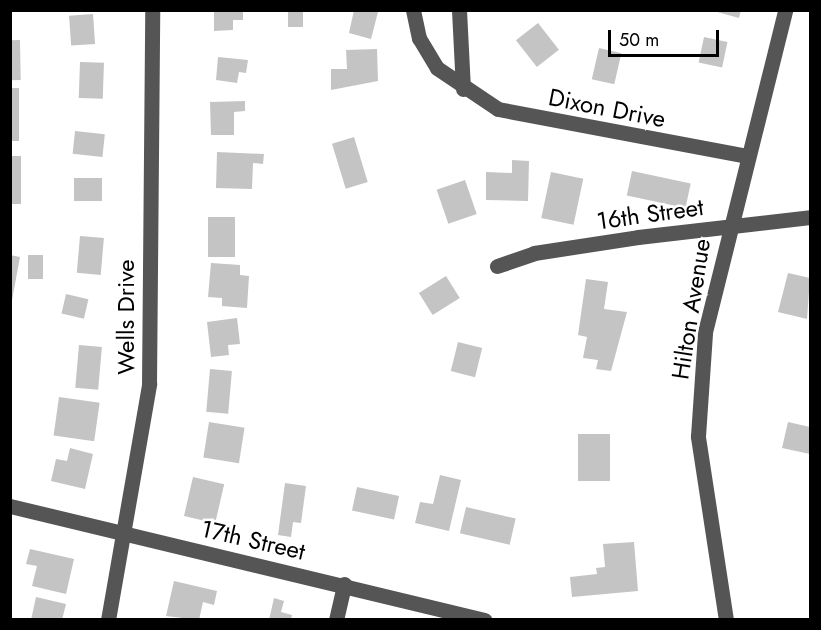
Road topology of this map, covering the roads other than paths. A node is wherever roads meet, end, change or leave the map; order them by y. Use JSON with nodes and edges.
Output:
{"nodes":[{"id":1,"x":152,"y":10,"type":"edge"},
{"id":2,"x":412,"y":10,"type":"edge"},
{"id":3,"x":459,"y":10,"type":"edge"},
{"id":4,"x":785,"y":10,"type":"edge"},
{"id":5,"x":464,"y":89,"type":"junction"},
{"id":6,"x":747,"y":156,"type":"junction"},
{"id":7,"x":810,"y":217,"type":"edge"},
{"id":8,"x":727,"y":226,"type":"junction"},
{"id":9,"x":497,"y":266,"type":"dead end"},
{"id":10,"x":10,"y":506,"type":"edge"},
{"id":11,"x":125,"y":534,"type":"junction"},
{"id":12,"x":344,"y":584,"type":"junction"},
{"id":13,"x":108,"y":620,"type":"edge"},
{"id":14,"x":336,"y":620,"type":"edge"},
{"id":15,"x":484,"y":620,"type":"edge"},
{"id":16,"x":726,"y":620,"type":"edge"}],
"edges":[{"from":1,"to":11,"type":"street","name":"Wells Drive"},
{"from":2,"to":5,"type":"street","name":"Dixon Drive"},
{"from":3,"to":5,"type":"street"},
{"from":4,"to":6,"type":"street","name":"Hilton Avenue"},
{"from":5,"to":6,"type":"street","name":"Dixon Drive"},
{"from":6,"to":8,"type":"street","name":"Hilton Avenue"},
{"from":7,"to":8,"type":"street","name":"16th Street"},
{"from":8,"to":9,"type":"street","name":"16th Street"},
{"from":8,"to":16,"type":"street","name":"Hilton Avenue"},
{"from":10,"to":11,"type":"street","name":"17th Street"},
{"from":11,"to":12,"type":"street","name":"17th Street"},
{"from":11,"to":13,"type":"street","name":"Wells Drive"},
{"from":12,"to":14,"type":"street"},
{"from":12,"to":15,"type":"street","name":"17th Street"}]}
